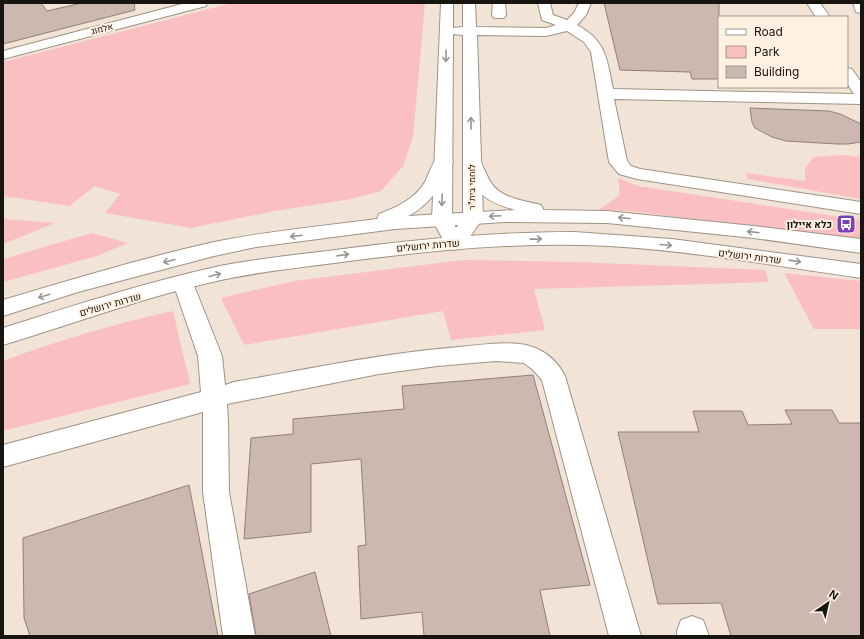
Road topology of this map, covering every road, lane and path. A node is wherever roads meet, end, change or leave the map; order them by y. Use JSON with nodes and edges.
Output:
{"nodes":[{"id":1,"x":201,"y":3,"type":"edge"},
{"id":2,"x":447,"y":3,"type":"edge"},
{"id":3,"x":469,"y":3,"type":"edge"},
{"id":4,"x":544,"y":3,"type":"edge"},
{"id":5,"x":585,"y":3,"type":"edge"},
{"id":6,"x":814,"y":3,"type":"edge"},
{"id":7,"x":859,"y":3,"type":"edge"},
{"id":8,"x":861,"y":9,"type":"edge"},
{"id":9,"x":822,"y":16,"type":"edge"},
{"id":10,"x":568,"y":26,"type":"junction"},
{"id":11,"x":447,"y":31,"type":"junction"},
{"id":12,"x":469,"y":32,"type":"junction"},
{"id":13,"x":3,"y":54,"type":"edge"},
{"id":14,"x":848,"y":74,"type":"edge"},
{"id":15,"x":861,"y":93,"type":"edge"},
{"id":16,"x":606,"y":94,"type":"junction"},
{"id":17,"x":861,"y":99,"type":"edge"},
{"id":18,"x":444,"y":160,"type":"junction"},
{"id":19,"x":472,"y":162,"type":"junction"},
{"id":20,"x":861,"y":208,"type":"edge"},
{"id":21,"x":562,"y":216,"type":"junction"},
{"id":22,"x":473,"y":218,"type":"junction"},
{"id":23,"x":442,"y":220,"type":"junction"},
{"id":24,"x":328,"y":232,"type":"junction"},
{"id":25,"x":455,"y":243,"type":"junction"},
{"id":26,"x":861,"y":246,"type":"edge"},
{"id":27,"x":861,"y":271,"type":"edge"},
{"id":28,"x":183,"y":283,"type":"junction"},
{"id":29,"x":3,"y":308,"type":"edge"},
{"id":30,"x":3,"y":337,"type":"edge"},
{"id":31,"x":213,"y":399,"type":"junction"},
{"id":32,"x":3,"y":456,"type":"edge"},
{"id":33,"x":239,"y":636,"type":"edge"},
{"id":34,"x":625,"y":636,"type":"edge"}],
"edges":[{"from":1,"to":13,"type":"main road","name":"אלמוג"},
{"from":2,"to":11,"type":"main road"},
{"from":3,"to":12,"type":"main road","name":"לוחמי בית\"ר"},
{"from":4,"to":10,"type":"main road"},
{"from":5,"to":10,"type":"main road"},
{"from":6,"to":9,"type":"main road"},
{"from":7,"to":8,"type":"main road"},
{"from":10,"to":12,"type":"main road"},
{"from":10,"to":16,"type":"main road"},
{"from":11,"to":12,"type":"main road"},
{"from":11,"to":18,"type":"main road","one_way":true},
{"from":19,"to":12,"type":"main road","name":"לוחמי בית\"ר","one_way":true},
{"from":14,"to":15,"type":"main road"},
{"from":16,"to":17,"type":"main road"},
{"from":16,"to":20,"type":"main road"},
{"from":18,"to":23,"type":"main road","one_way":true},
{"from":18,"to":24,"type":"main road"},
{"from":19,"to":21,"type":"main road"},
{"from":19,"to":22,"type":"main road","name":"לוחמי בית\"ר"},
{"from":21,"to":22,"type":"main road","one_way":true},
{"from":26,"to":21,"type":"main road","one_way":true},
{"from":22,"to":23,"type":"main road"},
{"from":22,"to":25,"type":"main road","name":"לוחמי בית\"ר"},
{"from":23,"to":24,"type":"main road"},
{"from":23,"to":25,"type":"main road"},
{"from":24,"to":29,"type":"main road","one_way":true},
{"from":25,"to":27,"type":"main road","name":"שדרות ירושלים","one_way":true},
{"from":28,"to":25,"type":"main road","name":"שדרות ירושלים","one_way":true},
{"from":28,"to":30,"type":"main road","name":"שדרות ירושלים"},
{"from":28,"to":31,"type":"main road"},
{"from":31,"to":32,"type":"main road"},
{"from":31,"to":33,"type":"main road"},
{"from":31,"to":34,"type":"main road"}]}
